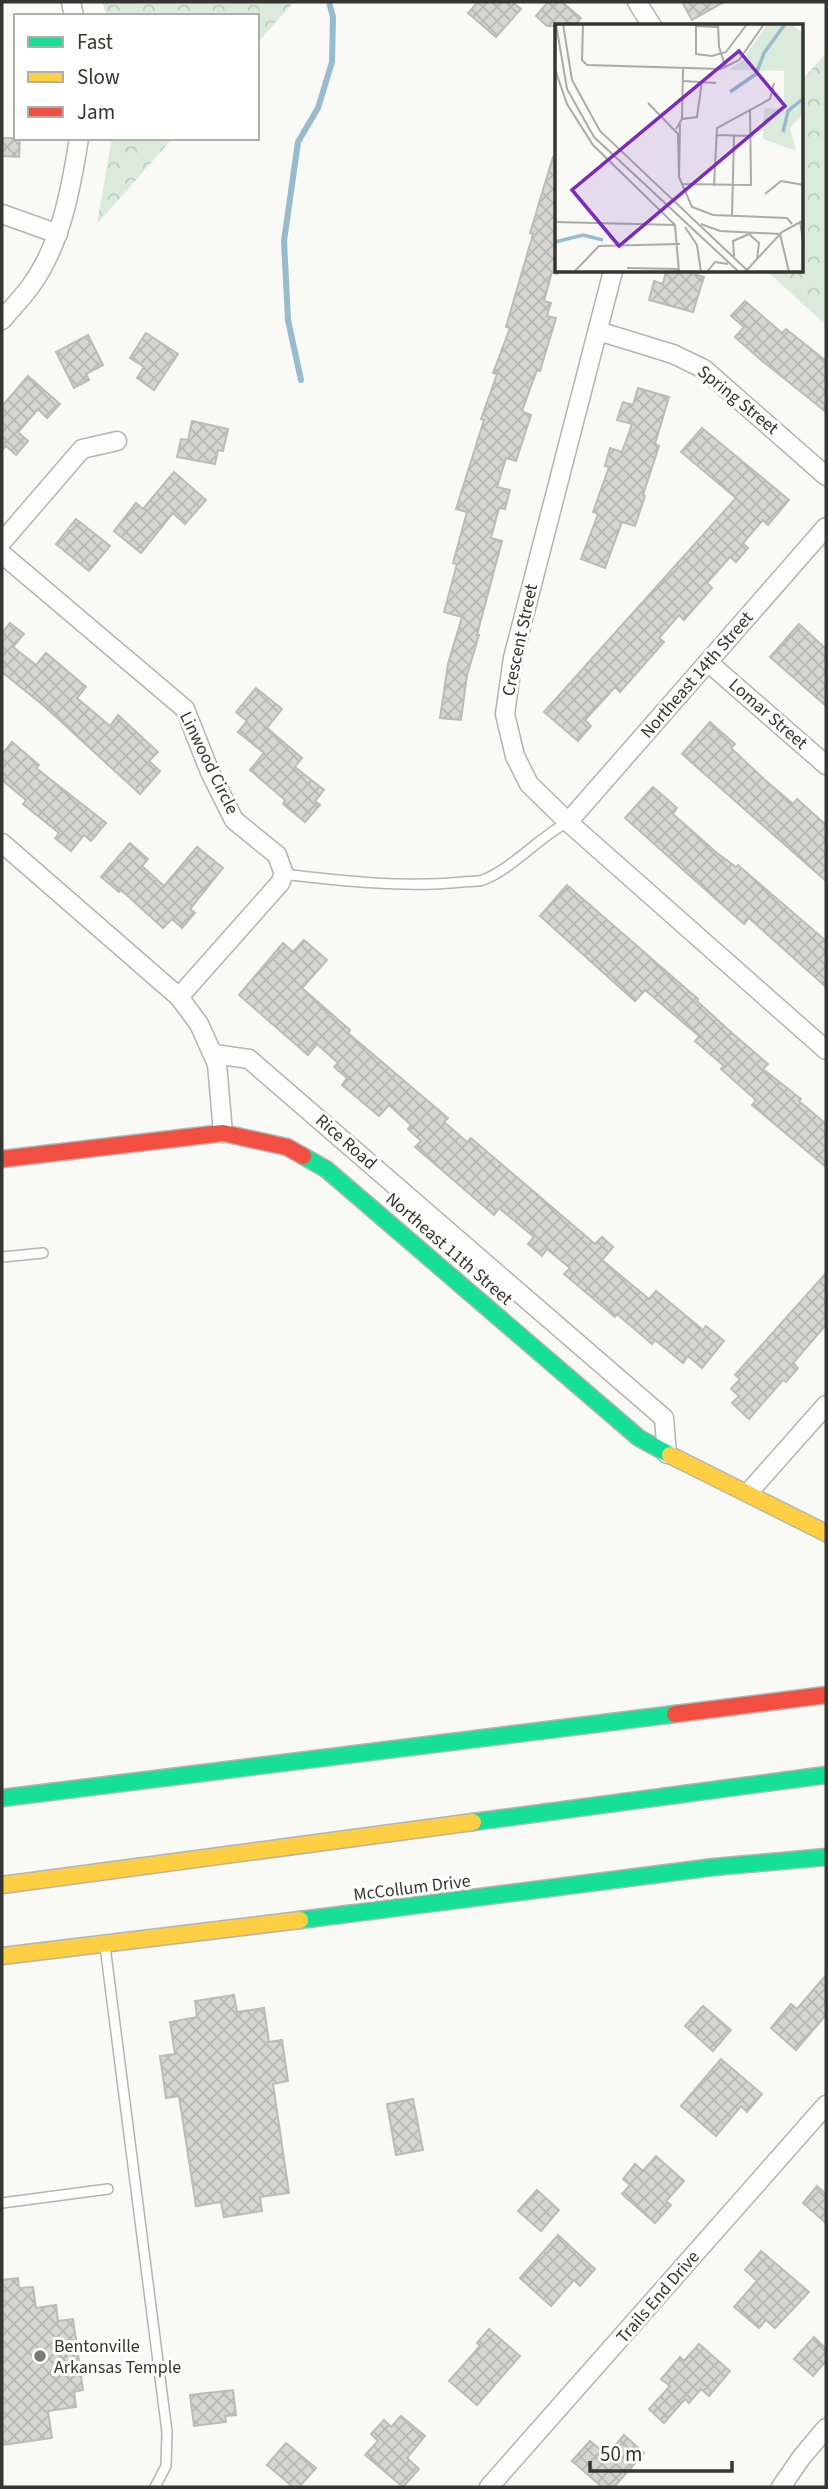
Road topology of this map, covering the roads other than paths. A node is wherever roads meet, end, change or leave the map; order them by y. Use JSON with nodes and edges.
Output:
{"nodes":[{"id":1,"x":637,"y":2,"type":"edge"},
{"id":2,"x":651,"y":24,"type":"edge"},
{"id":3,"x":79,"y":140,"type":"edge"},
{"id":4,"x":2,"y":214,"type":"edge"},
{"id":5,"x":58,"y":234,"type":"junction"},
{"id":6,"x":612,"y":273,"type":"edge"},
{"id":7,"x":2,"y":320,"type":"edge"},
{"id":8,"x":598,"y":331,"type":"junction"},
{"id":9,"x":117,"y":441,"type":"dead end"},
{"id":10,"x":826,"y":476,"type":"edge"},
{"id":11,"x":826,"y":527,"type":"edge"},
{"id":12,"x":2,"y":542,"type":"edge"},
{"id":13,"x":2,"y":554,"type":"edge"},
{"id":14,"x":709,"y":663,"type":"junction"},
{"id":15,"x":826,"y":765,"type":"edge"},
{"id":16,"x":568,"y":822,"type":"junction"},
{"id":17,"x":2,"y":843,"type":"edge"},
{"id":18,"x":284,"y":874,"type":"junction"},
{"id":19,"x":179,"y":997,"type":"junction"},
{"id":20,"x":826,"y":1049,"type":"edge"},
{"id":21,"x":214,"y":1055,"type":"junction"},
{"id":22,"x":223,"y":1133,"type":"junction"},
{"id":23,"x":2,"y":1159,"type":"edge"},
{"id":24,"x":43,"y":1253,"type":"dead end"},
{"id":25,"x":2,"y":1257,"type":"edge"},
{"id":26,"x":826,"y":1405,"type":"edge"},
{"id":27,"x":667,"y":1454,"type":"junction"},
{"id":28,"x":748,"y":1493,"type":"junction"},
{"id":29,"x":826,"y":1533,"type":"edge"},
{"id":30,"x":826,"y":1695,"type":"edge"},
{"id":31,"x":825,"y":1775,"type":"edge"},
{"id":32,"x":2,"y":1798,"type":"edge"},
{"id":33,"x":826,"y":1857,"type":"edge"},
{"id":34,"x":2,"y":1885,"type":"edge"},
{"id":35,"x":105,"y":1944,"type":"junction"},
{"id":36,"x":2,"y":1956,"type":"edge"},
{"id":37,"x":826,"y":2105,"type":"edge"},
{"id":38,"x":108,"y":2189,"type":"dead end"},
{"id":39,"x":2,"y":2203,"type":"edge"},
{"id":40,"x":826,"y":2428,"type":"edge"},
{"id":41,"x":155,"y":2487,"type":"edge"},
{"id":42,"x":489,"y":2487,"type":"edge"},
{"id":43,"x":781,"y":2487,"type":"edge"}],
"edges":[{"from":1,"to":2,"type":"street"},
{"from":3,"to":5,"type":"street"},
{"from":4,"to":5,"type":"street"},
{"from":5,"to":7,"type":"street"},
{"from":6,"to":8,"type":"street","name":"Crescent Street"},
{"from":8,"to":10,"type":"street","name":"Spring Street"},
{"from":8,"to":16,"type":"street","name":"Crescent Street"},
{"from":9,"to":12,"type":"street"},
{"from":11,"to":14,"type":"street","name":"Northeast 14th Street"},
{"from":13,"to":18,"type":"street","name":"Linwood Circle"},
{"from":14,"to":15,"type":"street","name":"Lomar Street"},
{"from":14,"to":16,"type":"street","name":"Northeast 14th Street"},
{"from":16,"to":18,"type":"lane"},
{"from":16,"to":20,"type":"street","name":"Crescent Street"},
{"from":17,"to":19,"type":"street"},
{"from":18,"to":19,"type":"street"},
{"from":19,"to":21,"type":"street"},
{"from":21,"to":22,"type":"street"},
{"from":21,"to":27,"type":"street","name":"Rice Road"},
{"from":22,"to":23,"type":"main road","name":"Northeast 11th Street"},
{"from":22,"to":27,"type":"main road","name":"Northeast 11th Street"},
{"from":24,"to":25,"type":"lane"},
{"from":26,"to":28,"type":"street"},
{"from":27,"to":28,"type":"main road","name":"Northeast 11th Street"},
{"from":28,"to":29,"type":"main road","name":"Northeast 11th Street"},
{"from":30,"to":32,"type":"main road"},
{"from":31,"to":34,"type":"main road"},
{"from":33,"to":35,"type":"main road","name":"McCollum Drive"},
{"from":35,"to":36,"type":"main road","name":"McCollum Drive"},
{"from":35,"to":41,"type":"lane"},
{"from":37,"to":42,"type":"street","name":"Trails End Drive"},
{"from":38,"to":39,"type":"lane"},
{"from":40,"to":43,"type":"street"}]}
